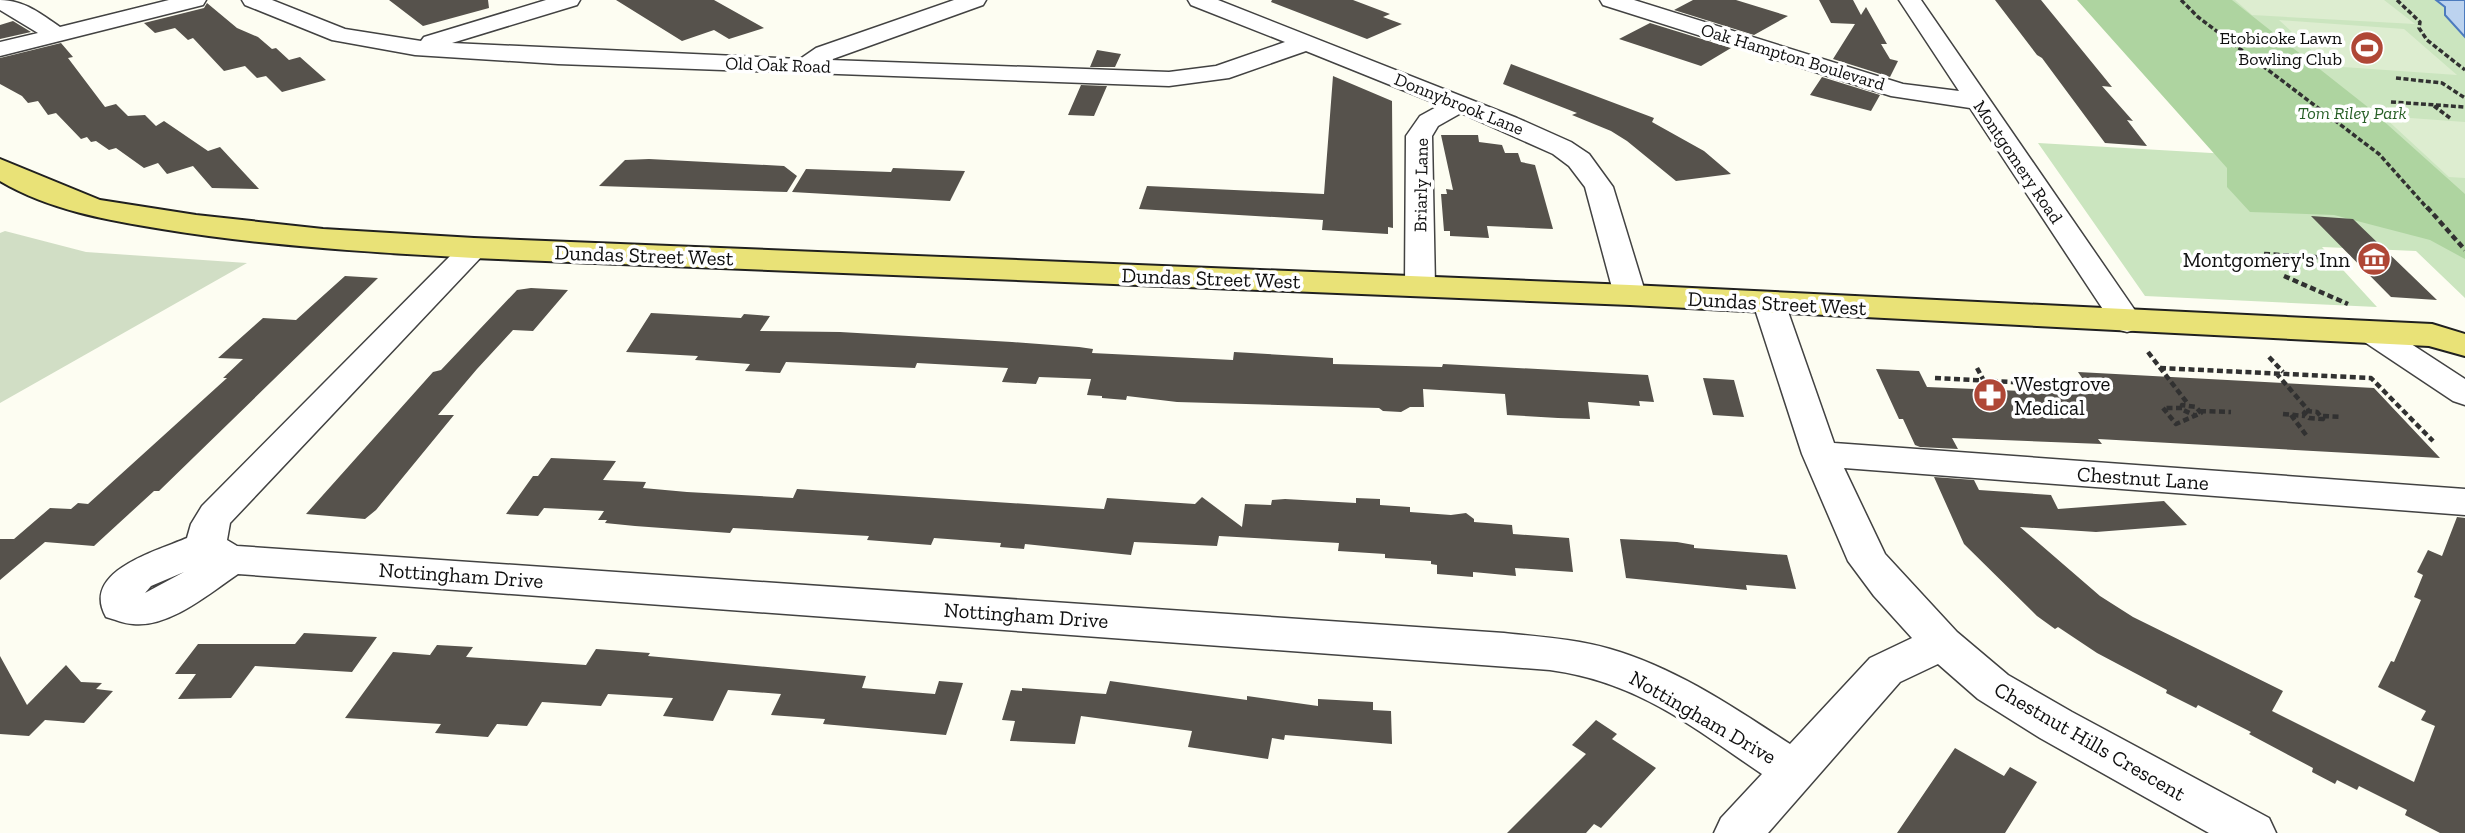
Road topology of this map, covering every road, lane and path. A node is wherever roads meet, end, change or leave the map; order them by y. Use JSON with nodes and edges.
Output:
{"nodes":[{"id":1,"x":195,"y":0,"type":"edge"},
{"id":2,"x":253,"y":0,"type":"edge"},
{"id":3,"x":569,"y":0,"type":"edge"},
{"id":4,"x":975,"y":0,"type":"edge"},
{"id":5,"x":1199,"y":0,"type":"edge"},
{"id":6,"x":1611,"y":0,"type":"edge"},
{"id":7,"x":1910,"y":0,"type":"edge"},
{"id":8,"x":2181,"y":0,"type":"edge"},
{"id":9,"x":2398,"y":0,"type":"edge"},
{"id":10,"x":0,"y":2,"type":"edge"},
{"id":11,"x":56,"y":35,"type":"junction"},
{"id":12,"x":1306,"y":43,"type":"junction"},
{"id":13,"x":415,"y":48,"type":"junction"},
{"id":14,"x":0,"y":49,"type":"edge"},
{"id":15,"x":803,"y":65,"type":"junction"},
{"id":16,"x":2465,"y":70,"type":"edge"},
{"id":17,"x":2396,"y":78,"type":"dead end"},
{"id":18,"x":2465,"y":98,"type":"edge"},
{"id":19,"x":1977,"y":101,"type":"junction"},
{"id":20,"x":2391,"y":102,"type":"dead end"},
{"id":21,"x":1459,"y":104,"type":"junction"},
{"id":22,"x":2431,"y":104,"type":"junction"},
{"id":23,"x":2465,"y":107,"type":"edge"},
{"id":24,"x":2450,"y":118,"type":"dead end"},
{"id":25,"x":0,"y":167,"type":"edge"},
{"id":26,"x":474,"y":248,"type":"junction"},
{"id":27,"x":2465,"y":250,"type":"edge"},
{"id":28,"x":2264,"y":254,"type":"dead end"},
{"id":29,"x":2331,"y":258,"type":"dead end"},
{"id":30,"x":2284,"y":276,"type":"dead end"},
{"id":31,"x":1420,"y":286,"type":"junction"},
{"id":32,"x":1630,"y":295,"type":"junction"},
{"id":33,"x":1769,"y":303,"type":"junction"},
{"id":34,"x":2362,"y":320,"type":"junction"},
{"id":35,"x":2127,"y":322,"type":"junction"},
{"id":36,"x":2465,"y":324,"type":"edge"},
{"id":37,"x":2449,"y":340,"type":"edge"},
{"id":38,"x":2148,"y":352,"type":"dead end"},
{"id":39,"x":2269,"y":357,"type":"dead end"},
{"id":40,"x":1977,"y":368,"type":"dead end"},
{"id":41,"x":2160,"y":368,"type":"junction"},
{"id":42,"x":2276,"y":373,"type":"junction"},
{"id":43,"x":2283,"y":373,"type":"junction"},
{"id":44,"x":1935,"y":378,"type":"dead end"},
{"id":45,"x":1984,"y":381,"type":"junction"},
{"id":46,"x":2068,"y":385,"type":"dead end"},
{"id":47,"x":2465,"y":394,"type":"edge"},
{"id":48,"x":2189,"y":405,"type":"junction"},
{"id":49,"x":2182,"y":408,"type":"junction"},
{"id":50,"x":2200,"y":411,"type":"junction"},
{"id":51,"x":2231,"y":412,"type":"dead end"},
{"id":52,"x":2307,"y":413,"type":"junction"},
{"id":53,"x":2283,"y":414,"type":"dead end"},
{"id":54,"x":2194,"y":415,"type":"junction"},
{"id":55,"x":2291,"y":415,"type":"junction"},
{"id":56,"x":2342,"y":417,"type":"dead end"},
{"id":57,"x":2306,"y":435,"type":"dead end"},
{"id":58,"x":2432,"y":441,"type":"dead end"},
{"id":59,"x":1821,"y":454,"type":"junction"},
{"id":60,"x":2465,"y":502,"type":"edge"},
{"id":61,"x":1942,"y":643,"type":"junction"},
{"id":62,"x":1793,"y":770,"type":"junction"},
{"id":63,"x":1738,"y":833,"type":"edge"},
{"id":64,"x":2252,"y":833,"type":"edge"}],
"edges":[{"from":1,"to":11,"type":"street"},
{"from":2,"to":13,"type":"street","name":"Old Oak Road"},
{"from":3,"to":13,"type":"street"},
{"from":4,"to":15,"type":"street"},
{"from":5,"to":12,"type":"street","name":"Donnybrook Lane"},
{"from":6,"to":19,"type":"street","name":"Oak Hampton Boulevard"},
{"from":7,"to":19,"type":"street","name":"Montgomery Road"},
{"from":8,"to":27,"type":"path"},
{"from":9,"to":16,"type":"path"},
{"from":10,"to":11,"type":"street"},
{"from":11,"to":14,"type":"street"},
{"from":12,"to":15,"type":"street","name":"Old Oak Road"},
{"from":12,"to":21,"type":"street","name":"Donnybrook Lane"},
{"from":13,"to":15,"type":"street","name":"Old Oak Road"},
{"from":17,"to":18,"type":"path"},
{"from":19,"to":35,"type":"street","name":"Montgomery Road"},
{"from":20,"to":22,"type":"path"},
{"from":21,"to":31,"type":"street","name":"Briarly Lane"},
{"from":21,"to":32,"type":"street","name":"Donnybrook Lane"},
{"from":22,"to":23,"type":"path"},
{"from":22,"to":24,"type":"path"},
{"from":25,"to":26,"type":"main road","name":"Dundas Street West"},
{"from":26,"to":31,"type":"main road","name":"Dundas Street West"},
{"from":26,"to":62,"type":"street","name":"Nottingham Drive"},
{"from":28,"to":29,"type":"path"},
{"from":30,"to":34,"type":"path"},
{"from":31,"to":32,"type":"main road","name":"Dundas Street West"},
{"from":32,"to":33,"type":"main road","name":"Dundas Street West"},
{"from":33,"to":35,"type":"main road","name":"Dundas Street West"},
{"from":33,"to":59,"type":"street","name":"Chestnut Hills Crescent"},
{"from":34,"to":35,"type":"main road","name":"Dundas Street West"},
{"from":34,"to":37,"type":"main road","name":"Dundas Street West"},
{"from":34,"to":47,"type":"street"},
{"from":36,"to":37,"type":"main road","name":"Dundas Street West"},
{"from":38,"to":41,"type":"path"},
{"from":39,"to":43,"type":"path"},
{"from":40,"to":45,"type":"path"},
{"from":41,"to":42,"type":"path"},
{"from":41,"to":48,"type":"path"},
{"from":42,"to":43,"type":"path"},
{"from":42,"to":52,"type":"path"},
{"from":43,"to":58,"type":"path"},
{"from":44,"to":45,"type":"path"},
{"from":45,"to":46,"type":"path"},
{"from":48,"to":49,"type":"path"},
{"from":48,"to":50,"type":"path"},
{"from":49,"to":54,"type":"path"},
{"from":49,"to":54,"type":"path"},
{"from":50,"to":51,"type":"path"},
{"from":50,"to":54,"type":"path"},
{"from":52,"to":55,"type":"path"},
{"from":52,"to":56,"type":"path"},
{"from":53,"to":55,"type":"path"},
{"from":55,"to":57,"type":"path"},
{"from":59,"to":60,"type":"street","name":"Chestnut Lane"},
{"from":59,"to":61,"type":"street","name":"Chestnut Hills Crescent"},
{"from":61,"to":62,"type":"street"},
{"from":61,"to":64,"type":"street","name":"Chestnut Hills Crescent"},
{"from":62,"to":63,"type":"street"}]}
